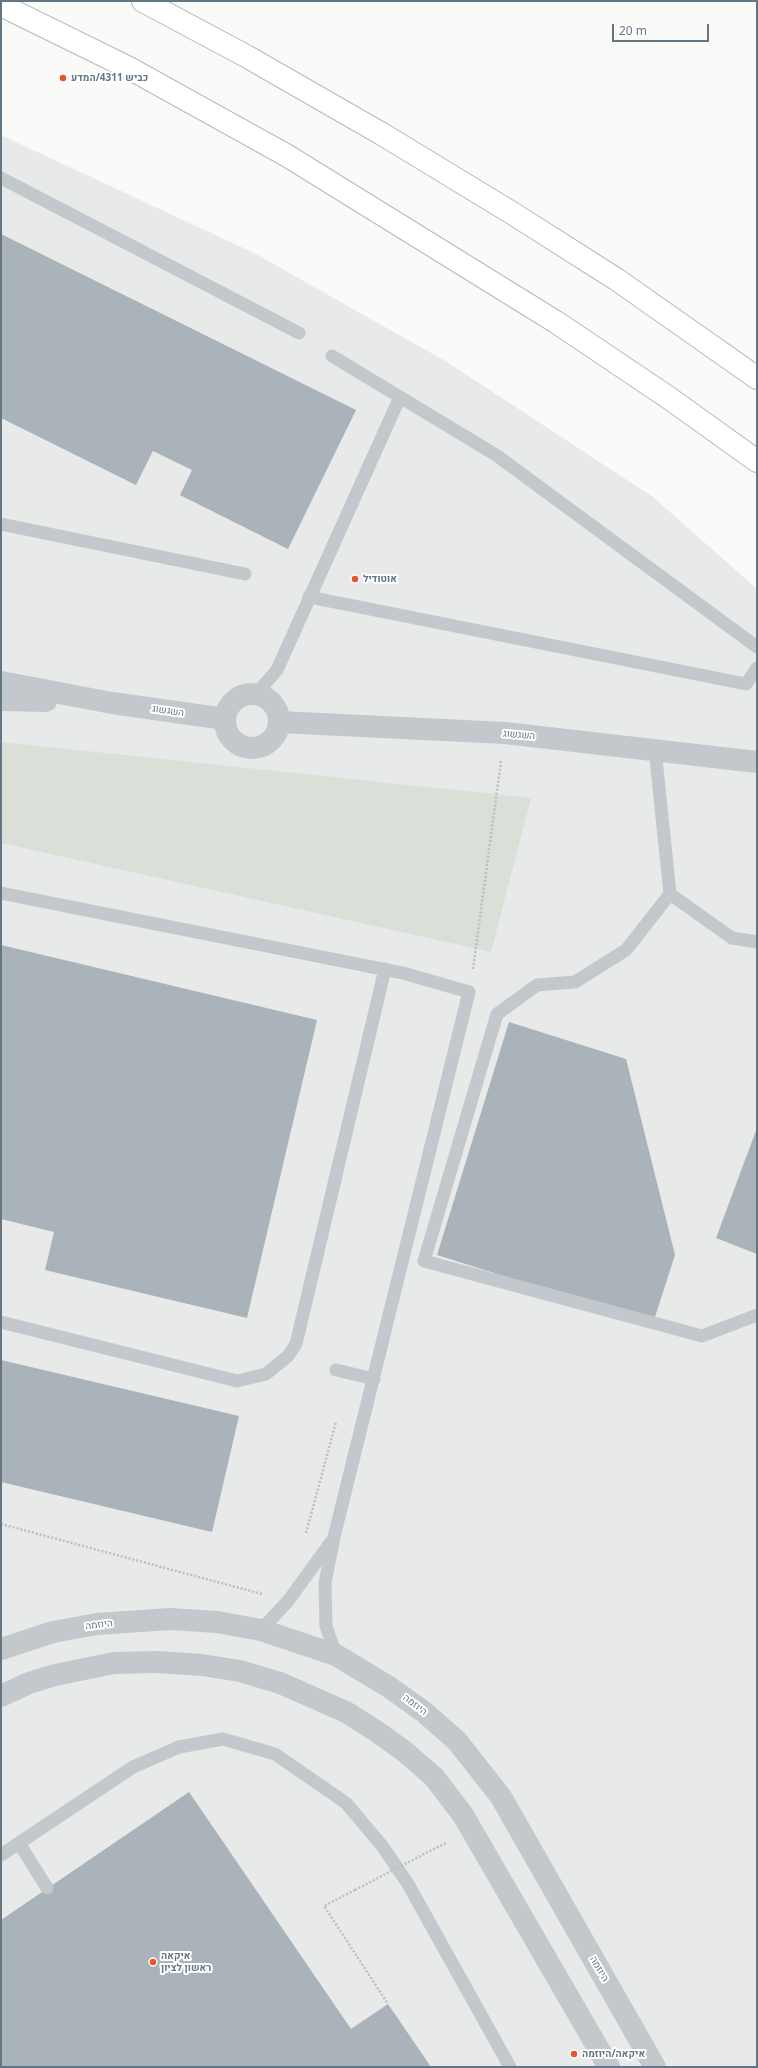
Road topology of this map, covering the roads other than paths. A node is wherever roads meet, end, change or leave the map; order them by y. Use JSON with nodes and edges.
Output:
{"nodes":[{"id":1,"x":143,"y":1,"type":"edge"},
{"id":2,"x":1,"y":5,"type":"edge"},
{"id":3,"x":1,"y":178,"type":"edge"},
{"id":4,"x":299,"y":333,"type":"dead end"},
{"id":5,"x":332,"y":356,"type":"dead end"},
{"id":6,"x":757,"y":378,"type":"edge"},
{"id":7,"x":400,"y":397,"type":"junction"},
{"id":8,"x":757,"y":461,"type":"edge"},
{"id":9,"x":1,"y":524,"type":"edge"},
{"id":10,"x":245,"y":574,"type":"dead end"},
{"id":11,"x":309,"y":597,"type":"junction"},
{"id":12,"x":757,"y":647,"type":"edge"},
{"id":13,"x":757,"y":668,"type":"edge"},
{"id":14,"x":1,"y":682,"type":"edge"},
{"id":15,"x":256,"y":694,"type":"junction"},
{"id":16,"x":1,"y":700,"type":"edge"},
{"id":17,"x":112,"y":703,"type":"junction"},
{"id":18,"x":225,"y":719,"type":"junction"},
{"id":19,"x":279,"y":722,"type":"junction"},
{"id":20,"x":655,"y":749,"type":"junction"},
{"id":21,"x":757,"y":762,"type":"edge"},
{"id":22,"x":1,"y":893,"type":"edge"},
{"id":23,"x":670,"y":894,"type":"junction"},
{"id":24,"x":757,"y":942,"type":"edge"},
{"id":25,"x":386,"y":969,"type":"junction"},
{"id":26,"x":757,"y":1315,"type":"edge"},
{"id":27,"x":1,"y":1322,"type":"edge"},
{"id":28,"x":336,"y":1370,"type":"dead end"},
{"id":29,"x":374,"y":1379,"type":"junction"},
{"id":30,"x":334,"y":1537,"type":"junction"},
{"id":31,"x":261,"y":1630,"type":"junction"},
{"id":32,"x":1,"y":1649,"type":"edge"},
{"id":33,"x":336,"y":1655,"type":"junction"},
{"id":34,"x":1,"y":1696,"type":"edge"},
{"id":35,"x":19,"y":1843,"type":"junction"},
{"id":36,"x":1,"y":1855,"type":"edge"},
{"id":37,"x":47,"y":1888,"type":"dead end"},
{"id":38,"x":510,"y":2067,"type":"edge"},
{"id":39,"x":609,"y":2067,"type":"edge"},
{"id":40,"x":655,"y":2067,"type":"edge"}],
"edges":[{"from":1,"to":6,"type":"main road"},
{"from":2,"to":8,"type":"main road"},
{"from":3,"to":4,"type":"lane"},
{"from":5,"to":7,"type":"lane"},
{"from":7,"to":11,"type":"lane"},
{"from":7,"to":12,"type":"lane"},
{"from":9,"to":10,"type":"lane"},
{"from":11,"to":13,"type":"lane"},
{"from":11,"to":15,"type":"lane"},
{"from":14,"to":17,"type":"street","name":"השגשוג"},
{"from":15,"to":18,"type":"street"},
{"from":15,"to":19,"type":"street"},
{"from":16,"to":17,"type":"street","name":"השגשוג"},
{"from":17,"to":18,"type":"street","name":"השגשוג"},
{"from":18,"to":19,"type":"street"},
{"from":19,"to":20,"type":"street","name":"השגשוג"},
{"from":20,"to":21,"type":"street","name":"השגשוג"},
{"from":20,"to":23,"type":"lane"},
{"from":22,"to":25,"type":"lane"},
{"from":23,"to":24,"type":"lane"},
{"from":23,"to":26,"type":"lane"},
{"from":25,"to":27,"type":"lane"},
{"from":25,"to":29,"type":"lane"},
{"from":28,"to":29,"type":"lane"},
{"from":29,"to":30,"type":"lane"},
{"from":30,"to":31,"type":"lane"},
{"from":30,"to":33,"type":"lane"},
{"from":31,"to":32,"type":"street","name":"היוזמה"},
{"from":31,"to":33,"type":"street","name":"היוזמה"},
{"from":33,"to":40,"type":"street","name":"היוזמה"},
{"from":34,"to":39,"type":"street"},
{"from":35,"to":36,"type":"lane"},
{"from":35,"to":37,"type":"lane"},
{"from":35,"to":38,"type":"lane"}]}
